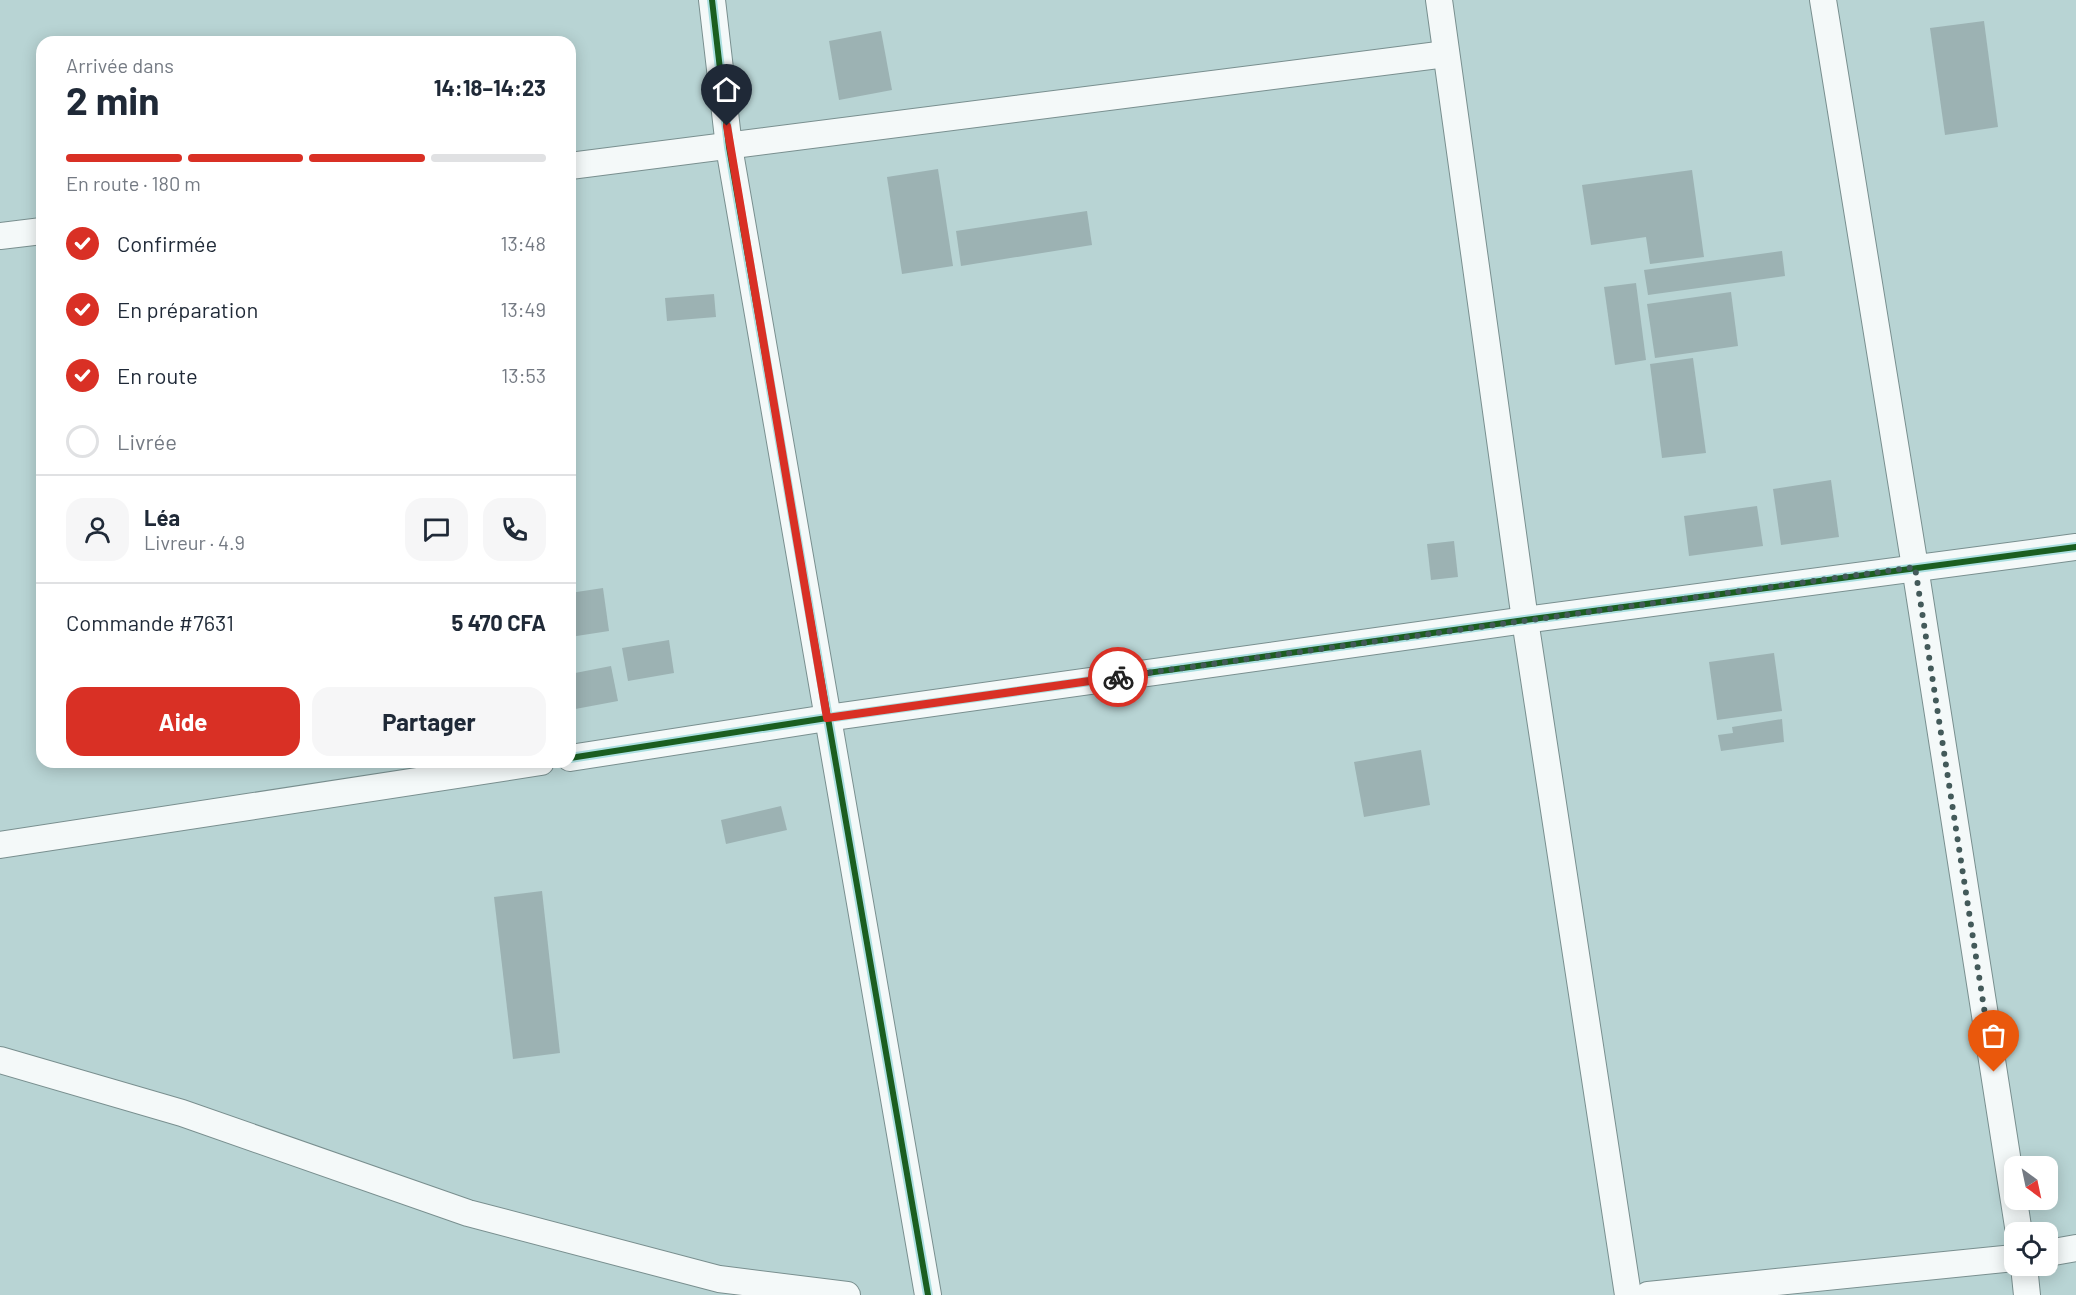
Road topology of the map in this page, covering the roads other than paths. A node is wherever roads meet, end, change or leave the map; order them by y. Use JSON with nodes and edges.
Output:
{"nodes":[{"id":1,"x":712,"y":0,"type":"edge"},
{"id":2,"x":1439,"y":0,"type":"edge"},
{"id":3,"x":1823,"y":0,"type":"edge"},
{"id":4,"x":1446,"y":54,"type":"junction"},
{"id":5,"x":729,"y":147,"type":"junction"},
{"id":6,"x":576,"y":165,"type":"edge"},
{"id":7,"x":36,"y":232,"type":"edge"},
{"id":8,"x":0,"y":236,"type":"edge"},
{"id":9,"x":2076,"y":547,"type":"edge"},
{"id":10,"x":1915,"y":567,"type":"junction"},
{"id":11,"x":1525,"y":620,"type":"junction"},
{"id":12,"x":827,"y":718,"type":"junction"},
{"id":13,"x":576,"y":757,"type":"edge"},
{"id":14,"x":502,"y":768,"type":"edge"},
{"id":15,"x":0,"y":845,"type":"edge"},
{"id":16,"x":0,"y":1060,"type":"edge"},
{"id":17,"x":2017,"y":1222,"type":"edge"},
{"id":18,"x":2076,"y":1248,"type":"edge"},
{"id":19,"x":2058,"y":1251,"type":"edge"},
{"id":20,"x":2004,"y":1259,"type":"edge"},
{"id":21,"x":2025,"y":1276,"type":"edge"},
{"id":22,"x":848,"y":1295,"type":"edge"},
{"id":23,"x":928,"y":1295,"type":"edge"},
{"id":24,"x":1628,"y":1295,"type":"edge"},
{"id":25,"x":1648,"y":1295,"type":"edge"},
{"id":26,"x":2027,"y":1295,"type":"edge"}],
"edges":[{"from":1,"to":5,"type":"street"},
{"from":2,"to":4,"type":"street"},
{"from":3,"to":10,"type":"street"},
{"from":4,"to":5,"type":"street"},
{"from":4,"to":11,"type":"street"},
{"from":5,"to":6,"type":"street"},
{"from":5,"to":12,"type":"street"},
{"from":7,"to":8,"type":"street"},
{"from":9,"to":10,"type":"street"},
{"from":10,"to":11,"type":"street"},
{"from":10,"to":17,"type":"street"},
{"from":11,"to":12,"type":"street"},
{"from":11,"to":24,"type":"street"},
{"from":12,"to":13,"type":"street"},
{"from":12,"to":23,"type":"street"},
{"from":14,"to":15,"type":"street"},
{"from":16,"to":22,"type":"street"},
{"from":18,"to":19,"type":"street"},
{"from":20,"to":25,"type":"street"},
{"from":21,"to":26,"type":"street"}]}
